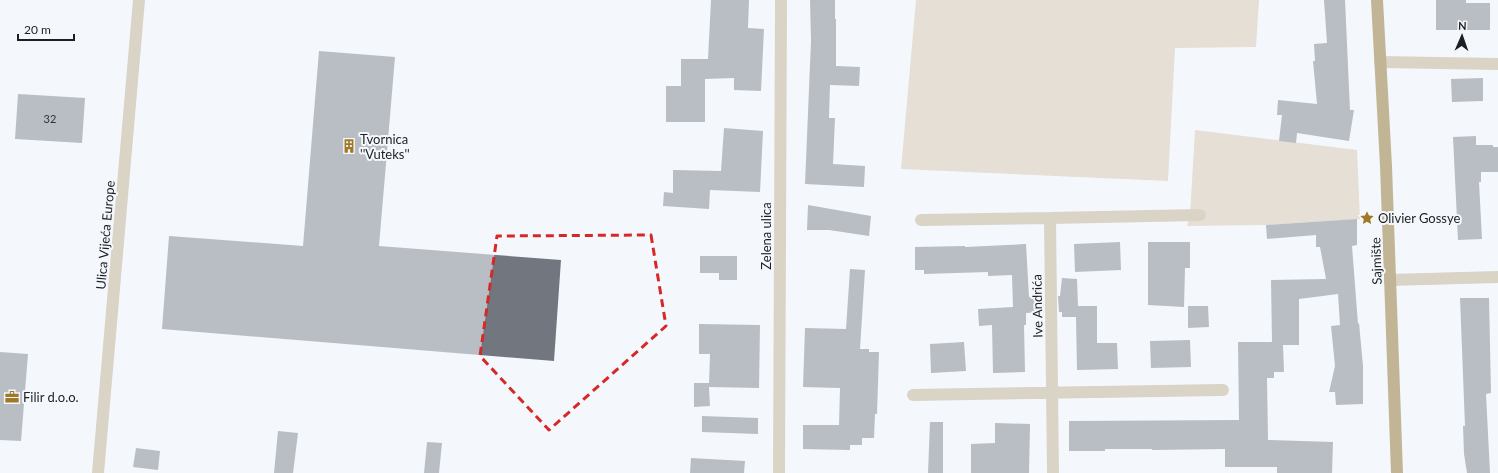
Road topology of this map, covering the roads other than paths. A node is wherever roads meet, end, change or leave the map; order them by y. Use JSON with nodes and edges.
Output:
{"nodes":[{"id":1,"x":139,"y":0,"type":"edge"},
{"id":2,"x":781,"y":0,"type":"edge"},
{"id":3,"x":1377,"y":0,"type":"edge"},
{"id":4,"x":1380,"y":62,"type":"junction"},
{"id":5,"x":1498,"y":64,"type":"edge"},
{"id":6,"x":1200,"y":215,"type":"dead end"},
{"id":7,"x":1050,"y":218,"type":"junction"},
{"id":8,"x":921,"y":220,"type":"dead end"},
{"id":9,"x":1498,"y":277,"type":"edge"},
{"id":10,"x":1390,"y":280,"type":"junction"},
{"id":11,"x":1223,"y":390,"type":"dead end"},
{"id":12,"x":1052,"y":393,"type":"junction"},
{"id":13,"x":913,"y":395,"type":"dead end"},
{"id":14,"x":98,"y":473,"type":"edge"},
{"id":15,"x":779,"y":473,"type":"edge"},
{"id":16,"x":1052,"y":473,"type":"edge"},
{"id":17,"x":1397,"y":473,"type":"edge"}],
"edges":[{"from":1,"to":14,"type":"street","name":"Ulica Vijeća Europe"},
{"from":2,"to":15,"type":"street","name":"Zelena ulica"},
{"from":3,"to":4,"type":"main road","name":"Sajmište"},
{"from":4,"to":5,"type":"street"},
{"from":4,"to":10,"type":"main road","name":"Sajmište"},
{"from":6,"to":7,"type":"street"},
{"from":7,"to":8,"type":"street"},
{"from":7,"to":12,"type":"street","name":"Ive Andrića"},
{"from":9,"to":10,"type":"street"},
{"from":10,"to":17,"type":"main road","name":"Sajmište"},
{"from":11,"to":12,"type":"street"},
{"from":12,"to":13,"type":"street"},
{"from":12,"to":16,"type":"street","name":"Ive Andrića"}]}
